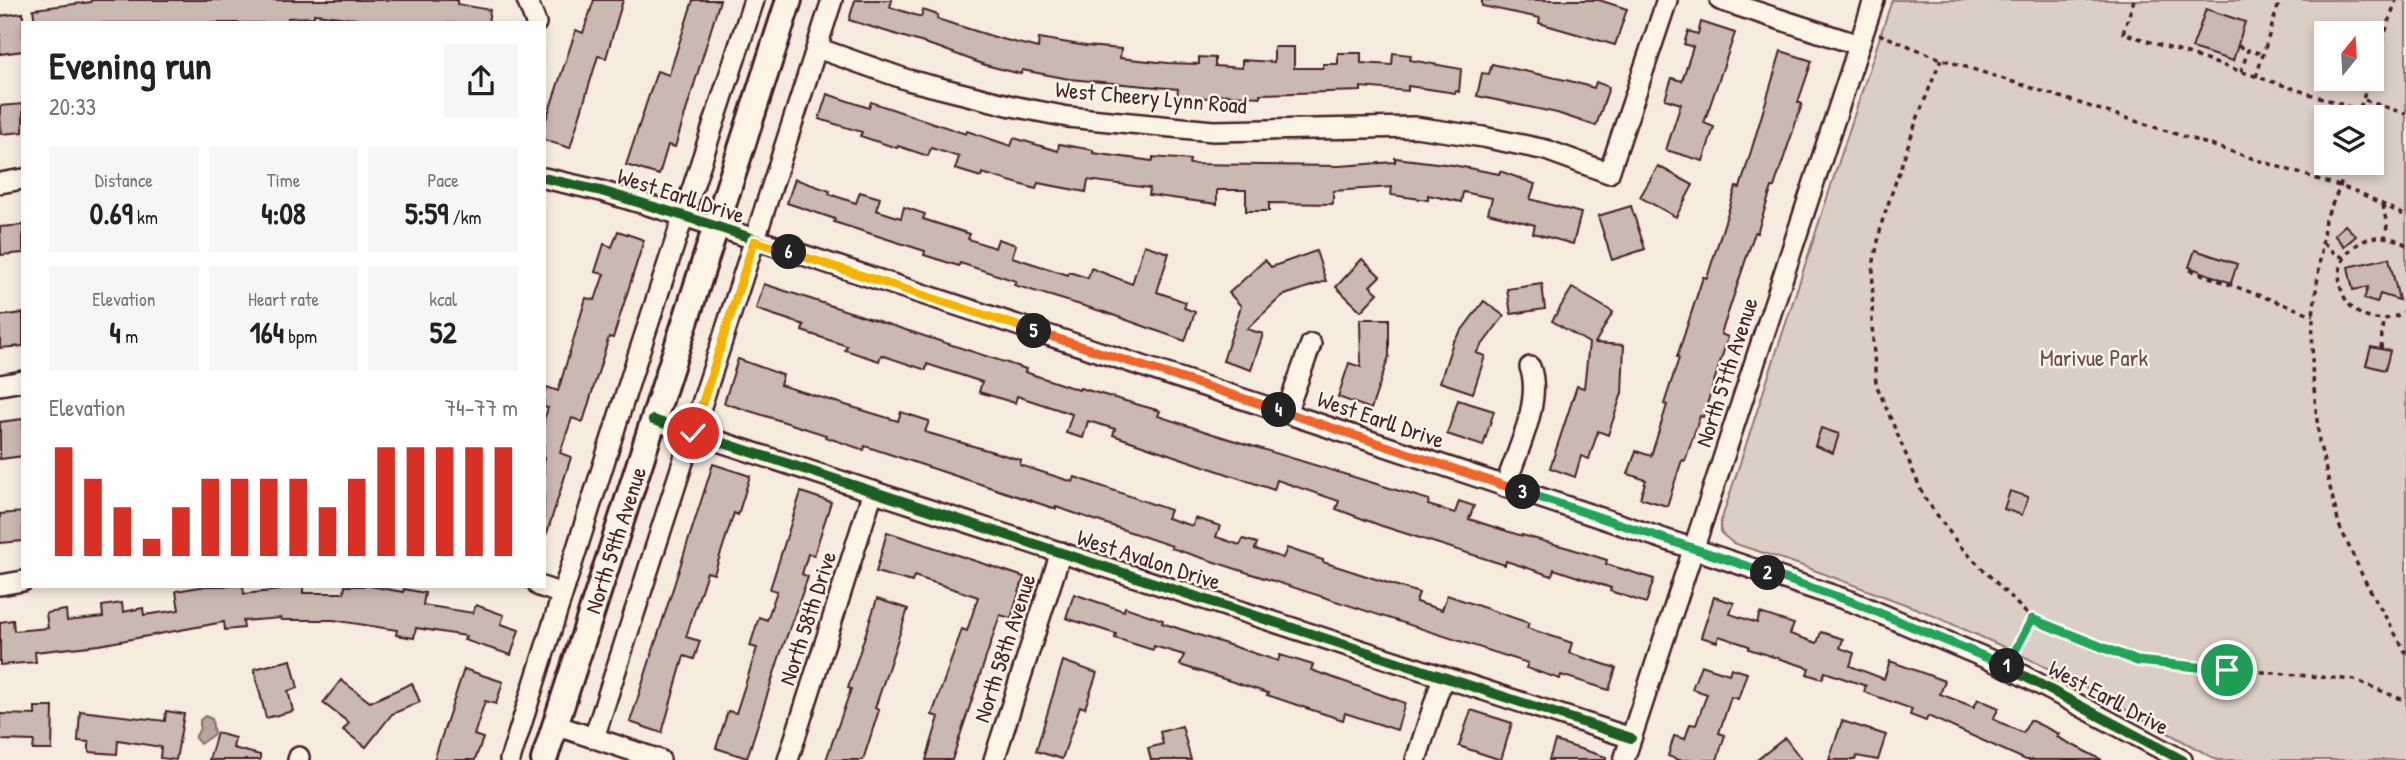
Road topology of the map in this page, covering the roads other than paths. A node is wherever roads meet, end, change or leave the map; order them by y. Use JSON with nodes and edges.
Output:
{"nodes":[{"id":1,"x":754,"y":0,"type":"edge"},
{"id":2,"x":789,"y":0,"type":"edge"},
{"id":3,"x":832,"y":0,"type":"edge"},
{"id":4,"x":1667,"y":0,"type":"edge"},
{"id":5,"x":1720,"y":0,"type":"edge"},
{"id":6,"x":1874,"y":0,"type":"edge"},
{"id":7,"x":530,"y":1,"type":"edge"},
{"id":8,"x":535,"y":21,"type":"edge"},
{"id":9,"x":1862,"y":37,"type":"junction"},
{"id":10,"x":817,"y":48,"type":"junction"},
{"id":11,"x":546,"y":178,"type":"edge"},
{"id":12,"x":21,"y":179,"type":"edge"},
{"id":13,"x":0,"y":183,"type":"edge"},
{"id":14,"x":684,"y":216,"type":"junction"},
{"id":15,"x":716,"y":228,"type":"junction"},
{"id":16,"x":754,"y":241,"type":"junction"},
{"id":17,"x":1311,"y":344,"type":"dead end"},
{"id":18,"x":1530,"y":367,"type":"dead end"},
{"id":19,"x":21,"y":381,"type":"edge"},
{"id":20,"x":0,"y":385,"type":"edge"},
{"id":21,"x":1286,"y":413,"type":"junction"},
{"id":22,"x":653,"y":420,"type":"junction"},
{"id":23,"x":693,"y":433,"type":"junction"},
{"id":24,"x":1506,"y":487,"type":"junction"},
{"id":25,"x":873,"y":491,"type":"junction"},
{"id":26,"x":1694,"y":548,"type":"junction"},
{"id":27,"x":1061,"y":552,"type":"junction"},
{"id":28,"x":21,"y":582,"type":"edge"},
{"id":29,"x":0,"y":585,"type":"edge"},
{"id":30,"x":545,"y":588,"type":"edge"},
{"id":31,"x":562,"y":594,"type":"junction"},
{"id":32,"x":1443,"y":677,"type":"junction"},
{"id":33,"x":555,"y":725,"type":"junction"},
{"id":34,"x":594,"y":738,"type":"junction"},
{"id":35,"x":1631,"y":738,"type":"junction"},
{"id":36,"x":510,"y":760,"type":"edge"},
{"id":37,"x":544,"y":760,"type":"edge"},
{"id":38,"x":660,"y":760,"type":"edge"},
{"id":39,"x":788,"y":760,"type":"edge"},
{"id":40,"x":994,"y":760,"type":"edge"},
{"id":41,"x":1416,"y":760,"type":"edge"},
{"id":42,"x":1624,"y":760,"type":"edge"},
{"id":43,"x":2182,"y":760,"type":"edge"}],
"edges":[{"from":1,"to":14,"type":"street","name":"North 59th Avenue"},
{"from":2,"to":15,"type":"main road","name":"North 59th Avenue"},
{"from":3,"to":10,"type":"street","name":"North 59th Avenue"},
{"from":4,"to":10,"type":"street","name":"West Cheery Lynn Road"},
{"from":5,"to":9,"type":"street"},
{"from":6,"to":9,"type":"street","name":"North 57th Avenue"},
{"from":7,"to":8,"type":"street"},
{"from":9,"to":26,"type":"street","name":"North 57th Avenue"},
{"from":10,"to":16,"type":"street","name":"North 59th Avenue"},
{"from":11,"to":14,"type":"street","name":"West Earll Drive"},
{"from":12,"to":13,"type":"street"},
{"from":14,"to":15,"type":"street","name":"West Earll Drive"},
{"from":14,"to":31,"type":"street","name":"North 59th Avenue"},
{"from":15,"to":16,"type":"street","name":"West Earll Drive"},
{"from":15,"to":22,"type":"main road","name":"North 59th Avenue"},
{"from":16,"to":21,"type":"street","name":"West Earll Drive"},
{"from":16,"to":23,"type":"street","name":"North 59th Avenue"},
{"from":17,"to":21,"type":"street"},
{"from":18,"to":24,"type":"street"},
{"from":19,"to":20,"type":"street"},
{"from":21,"to":24,"type":"street","name":"West Earll Drive"},
{"from":22,"to":23,"type":"street","name":"West Avalon Drive"},
{"from":22,"to":33,"type":"main road","name":"North 59th Avenue"},
{"from":23,"to":25,"type":"street","name":"West Avalon Drive"},
{"from":23,"to":34,"type":"street","name":"North 59th Avenue"},
{"from":24,"to":26,"type":"street","name":"West Earll Drive"},
{"from":25,"to":27,"type":"street","name":"West Avalon Drive"},
{"from":25,"to":39,"type":"street","name":"North 58th Drive"},
{"from":26,"to":35,"type":"street","name":"North 57th Avenue"},
{"from":26,"to":43,"type":"street","name":"West Earll Drive"},
{"from":27,"to":32,"type":"street","name":"West Avalon Drive"},
{"from":27,"to":40,"type":"street","name":"North 58th Avenue"},
{"from":28,"to":29,"type":"street"},
{"from":30,"to":31,"type":"street"},
{"from":31,"to":36,"type":"street","name":"North 59th Avenue"},
{"from":32,"to":35,"type":"street","name":"West Avalon Drive"},
{"from":32,"to":41,"type":"street"},
{"from":33,"to":34,"type":"street"},
{"from":33,"to":37,"type":"main road","name":"North 59th Avenue"},
{"from":34,"to":38,"type":"street"},
{"from":35,"to":42,"type":"street","name":"North 57th Avenue"}]}
